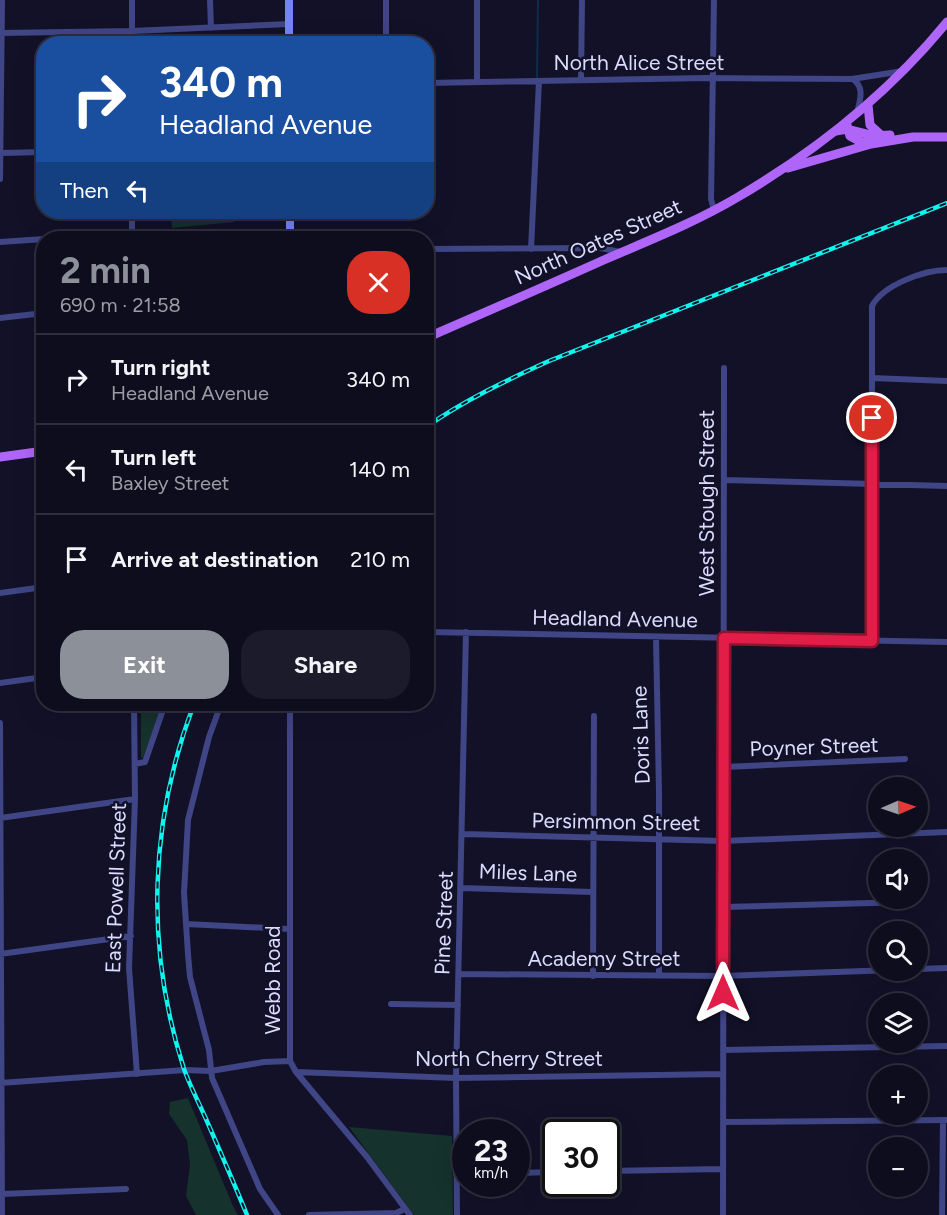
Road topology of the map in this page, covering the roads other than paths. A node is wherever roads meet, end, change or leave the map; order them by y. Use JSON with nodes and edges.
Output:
{"nodes":[{"id":1,"x":2,"y":0,"type":"edge"},
{"id":2,"x":132,"y":0,"type":"edge"},
{"id":3,"x":210,"y":0,"type":"edge"},
{"id":4,"x":289,"y":0,"type":"edge"},
{"id":5,"x":386,"y":0,"type":"edge"},
{"id":6,"x":477,"y":0,"type":"edge"},
{"id":7,"x":582,"y":0,"type":"edge"},
{"id":8,"x":714,"y":0,"type":"edge"},
{"id":9,"x":947,"y":22,"type":"edge"},
{"id":10,"x":289,"y":24,"type":"junction"},
{"id":11,"x":211,"y":28,"type":"junction"},
{"id":12,"x":132,"y":31,"type":"junction"},
{"id":13,"x":1,"y":33,"type":"edge"},
{"id":14,"x":132,"y":36,"type":"edge"},
{"id":15,"x":289,"y":36,"type":"edge"},
{"id":16,"x":386,"y":36,"type":"edge"},
{"id":17,"x":903,"y":71,"type":"junction"},
{"id":18,"x":713,"y":79,"type":"junction"},
{"id":19,"x":852,"y":79,"type":"junction"},
{"id":20,"x":581,"y":80,"type":"junction"},
{"id":21,"x":538,"y":81,"type":"junction"},
{"id":22,"x":477,"y":82,"type":"junction"},
{"id":23,"x":434,"y":83,"type":"edge"},
{"id":24,"x":868,"y":105,"type":"junction"},
{"id":25,"x":851,"y":121,"type":"junction"},
{"id":26,"x":884,"y":136,"type":"junction"},
{"id":27,"x":913,"y":137,"type":"junction"},
{"id":28,"x":947,"y":137,"type":"edge"},
{"id":29,"x":870,"y":144,"type":"junction"},
{"id":30,"x":36,"y":152,"type":"edge"},
{"id":31,"x":0,"y":153,"type":"edge"},
{"id":32,"x":780,"y":170,"type":"junction"},
{"id":33,"x":0,"y":179,"type":"edge"},
{"id":34,"x":714,"y":210,"type":"junction"},
{"id":35,"x":36,"y":240,"type":"edge"},
{"id":36,"x":0,"y":242,"type":"edge"},
{"id":37,"x":434,"y":249,"type":"edge"},
{"id":38,"x":531,"y":249,"type":"junction"},
{"id":39,"x":621,"y":253,"type":"junction"},
{"id":40,"x":947,"y":270,"type":"edge"},
{"id":41,"x":36,"y":314,"type":"edge"},
{"id":42,"x":0,"y":318,"type":"edge"},
{"id":43,"x":434,"y":335,"type":"edge"},
{"id":44,"x":724,"y":368,"type":"dead end"},
{"id":45,"x":872,"y":378,"type":"junction"},
{"id":46,"x":947,"y":381,"type":"edge"},
{"id":47,"x":36,"y":452,"type":"edge"},
{"id":48,"x":0,"y":457,"type":"edge"},
{"id":49,"x":724,"y":480,"type":"junction"},
{"id":50,"x":872,"y":483,"type":"junction"},
{"id":51,"x":947,"y":486,"type":"edge"},
{"id":52,"x":36,"y":588,"type":"edge"},
{"id":53,"x":0,"y":593,"type":"edge"},
{"id":54,"x":434,"y":632,"type":"edge"},
{"id":55,"x":466,"y":632,"type":"junction"},
{"id":56,"x":656,"y":637,"type":"junction"},
{"id":57,"x":724,"y":638,"type":"junction"},
{"id":58,"x":872,"y":641,"type":"junction"},
{"id":59,"x":947,"y":642,"type":"edge"},
{"id":60,"x":36,"y":678,"type":"edge"},
{"id":61,"x":0,"y":683,"type":"edge"},
{"id":62,"x":134,"y":711,"type":"edge"},
{"id":63,"x":163,"y":711,"type":"edge"},
{"id":64,"x":218,"y":711,"type":"edge"},
{"id":65,"x":290,"y":711,"type":"edge"},
{"id":66,"x":594,"y":716,"type":"dead end"},
{"id":67,"x":0,"y":723,"type":"edge"},
{"id":68,"x":905,"y":759,"type":"dead end"},
{"id":69,"x":135,"y":764,"type":"junction"},
{"id":70,"x":724,"y":767,"type":"junction"},
{"id":71,"x":135,"y":799,"type":"junction"},
{"id":72,"x":0,"y":818,"type":"edge"},
{"id":73,"x":947,"y":832,"type":"edge"},
{"id":74,"x":463,"y":834,"type":"junction"},
{"id":75,"x":594,"y":838,"type":"junction"},
{"id":76,"x":659,"y":839,"type":"junction"},
{"id":77,"x":723,"y":841,"type":"junction"},
{"id":78,"x":461,"y":888,"type":"junction"},
{"id":79,"x":593,"y":892,"type":"junction"},
{"id":80,"x":868,"y":903,"type":"edge"},
{"id":81,"x":723,"y":907,"type":"junction"},
{"id":82,"x":186,"y":924,"type":"junction"},
{"id":83,"x":289,"y":929,"type":"junction"},
{"id":84,"x":131,"y":936,"type":"junction"},
{"id":85,"x":0,"y":954,"type":"edge"},
{"id":86,"x":947,"y":968,"type":"edge"},
{"id":87,"x":928,"y":969,"type":"edge"},
{"id":88,"x":868,"y":971,"type":"edge"},
{"id":89,"x":459,"y":974,"type":"junction"},
{"id":90,"x":593,"y":976,"type":"junction"},
{"id":91,"x":659,"y":976,"type":"junction"},
{"id":92,"x":723,"y":976,"type":"junction"},
{"id":93,"x":391,"y":1004,"type":"dead end"},
{"id":94,"x":458,"y":1005,"type":"junction"},
{"id":95,"x":947,"y":1046,"type":"edge"},
{"id":96,"x":723,"y":1050,"type":"junction"},
{"id":97,"x":290,"y":1061,"type":"junction"},
{"id":98,"x":211,"y":1071,"type":"junction"},
{"id":99,"x":296,"y":1072,"type":"junction"},
{"id":100,"x":137,"y":1074,"type":"junction"},
{"id":101,"x":723,"y":1074,"type":"junction"},
{"id":102,"x":456,"y":1078,"type":"junction"},
{"id":103,"x":1,"y":1083,"type":"edge"},
{"id":104,"x":456,"y":1119,"type":"edge"},
{"id":105,"x":945,"y":1120,"type":"edge"},
{"id":106,"x":723,"y":1122,"type":"junction"},
{"id":107,"x":723,"y":1169,"type":"junction"},
{"id":108,"x":620,"y":1171,"type":"edge"},
{"id":109,"x":126,"y":1189,"type":"dead end"},
{"id":110,"x":2,"y":1194,"type":"junction"},
{"id":111,"x":456,"y":1197,"type":"edge"},
{"id":112,"x":407,"y":1212,"type":"edge"},
{"id":113,"x":2,"y":1215,"type":"edge"},
{"id":114,"x":278,"y":1215,"type":"edge"},
{"id":115,"x":309,"y":1215,"type":"edge"},
{"id":116,"x":456,"y":1215,"type":"edge"},
{"id":117,"x":723,"y":1215,"type":"edge"},
{"id":118,"x":942,"y":1215,"type":"edge"}],
"edges":[{"from":1,"to":13,"type":"street"},
{"from":2,"to":12,"type":"street"},
{"from":3,"to":11,"type":"street"},
{"from":4,"to":10,"type":"street"},
{"from":5,"to":16,"type":"street"},
{"from":6,"to":22,"type":"street"},
{"from":7,"to":20,"type":"street"},
{"from":8,"to":18,"type":"street"},
{"from":9,"to":17,"type":"main road"},
{"from":10,"to":11,"type":"street"},
{"from":10,"to":15,"type":"street"},
{"from":11,"to":12,"type":"street"},
{"from":12,"to":13,"type":"street"},
{"from":12,"to":14,"type":"street"},
{"from":13,"to":31,"type":"street"},
{"from":17,"to":19,"type":"street","name":"North Alice Street"},
{"from":17,"to":24,"type":"main road"},
{"from":18,"to":19,"type":"street","name":"North Alice Street"},
{"from":18,"to":20,"type":"street","name":"North Alice Street"},
{"from":18,"to":34,"type":"street"},
{"from":19,"to":25,"type":"street"},
{"from":20,"to":21,"type":"street","name":"North Alice Street"},
{"from":21,"to":22,"type":"street","name":"North Alice Street"},
{"from":21,"to":38,"type":"street"},
{"from":22,"to":23,"type":"street","name":"North Alice Street"},
{"from":24,"to":25,"type":"main road"},
{"from":24,"to":26,"type":"main road"},
{"from":25,"to":26,"type":"main road"},
{"from":25,"to":29,"type":"main road"},
{"from":25,"to":32,"type":"main road"},
{"from":26,"to":27,"type":"main road"},
{"from":27,"to":28,"type":"main road"},
{"from":27,"to":29,"type":"main road"},
{"from":29,"to":32,"type":"main road"},
{"from":30,"to":31,"type":"street"},
{"from":31,"to":33,"type":"street"},
{"from":32,"to":34,"type":"main road","name":"North Oates Street"},
{"from":34,"to":39,"type":"main road","name":"North Oates Street"},
{"from":35,"to":36,"type":"street"},
{"from":37,"to":38,"type":"street"},
{"from":38,"to":39,"type":"street"},
{"from":39,"to":43,"type":"main road","name":"North Oates Street"},
{"from":40,"to":45,"type":"street"},
{"from":41,"to":42,"type":"street"},
{"from":44,"to":49,"type":"street","name":"West Stough Street"},
{"from":45,"to":46,"type":"street"},
{"from":45,"to":50,"type":"street"},
{"from":47,"to":48,"type":"main road"},
{"from":49,"to":50,"type":"street"},
{"from":49,"to":57,"type":"street","name":"West Stough Street"},
{"from":50,"to":51,"type":"street"},
{"from":50,"to":58,"type":"street"},
{"from":52,"to":53,"type":"street"},
{"from":54,"to":55,"type":"street","name":"Headland Avenue"},
{"from":55,"to":56,"type":"street","name":"Headland Avenue"},
{"from":55,"to":74,"type":"street","name":"Pine Street"},
{"from":56,"to":57,"type":"street","name":"Headland Avenue"},
{"from":56,"to":76,"type":"street","name":"Doris Lane"},
{"from":57,"to":58,"type":"street","name":"Headland Avenue"},
{"from":57,"to":70,"type":"street","name":"West Stough Street"},
{"from":58,"to":59,"type":"street","name":"Headland Avenue"},
{"from":60,"to":61,"type":"street"},
{"from":62,"to":69,"type":"street","name":"East Powell Street"},
{"from":63,"to":69,"type":"street"},
{"from":64,"to":82,"type":"street"},
{"from":65,"to":83,"type":"street","name":"Webb Road"},
{"from":66,"to":75,"type":"street"},
{"from":67,"to":72,"type":"street"},
{"from":68,"to":70,"type":"street","name":"Poyner Street"},
{"from":69,"to":71,"type":"street","name":"East Powell Street"},
{"from":70,"to":77,"type":"street","name":"West Stough Street"},
{"from":71,"to":72,"type":"street"},
{"from":71,"to":84,"type":"street","name":"East Powell Street"},
{"from":72,"to":85,"type":"street"},
{"from":73,"to":77,"type":"street","name":"Persimmon Street"},
{"from":74,"to":75,"type":"street","name":"Persimmon Street"},
{"from":74,"to":78,"type":"street","name":"Pine Street"},
{"from":75,"to":76,"type":"street","name":"Persimmon Street"},
{"from":75,"to":79,"type":"street"},
{"from":76,"to":77,"type":"street","name":"Persimmon Street"},
{"from":76,"to":91,"type":"street","name":"Doris Lane"},
{"from":77,"to":81,"type":"street","name":"West Stough Street"},
{"from":78,"to":79,"type":"street","name":"Miles Lane"},
{"from":78,"to":89,"type":"street","name":"Pine Street"},
{"from":79,"to":90,"type":"street"},
{"from":80,"to":81,"type":"street"},
{"from":81,"to":92,"type":"street","name":"West Stough Street"},
{"from":82,"to":83,"type":"street"},
{"from":82,"to":98,"type":"street"},
{"from":83,"to":97,"type":"street","name":"Webb Road"},
{"from":84,"to":85,"type":"street"},
{"from":84,"to":100,"type":"street","name":"East Powell Street"},
{"from":85,"to":103,"type":"street"},
{"from":86,"to":87,"type":"street"},
{"from":88,"to":92,"type":"street","name":"Academy Street"},
{"from":89,"to":90,"type":"street","name":"Academy Street"},
{"from":89,"to":94,"type":"street","name":"Pine Street"},
{"from":90,"to":91,"type":"street","name":"Academy Street"},
{"from":91,"to":92,"type":"street","name":"Academy Street"},
{"from":92,"to":96,"type":"street","name":"West Stough Street"},
{"from":93,"to":94,"type":"street"},
{"from":94,"to":102,"type":"street","name":"Pine Street"},
{"from":95,"to":96,"type":"street"},
{"from":96,"to":101,"type":"street","name":"West Stough Street"},
{"from":97,"to":98,"type":"street"},
{"from":97,"to":99,"type":"street","name":"Webb Road"},
{"from":98,"to":100,"type":"street"},
{"from":98,"to":114,"type":"street"},
{"from":99,"to":102,"type":"street","name":"North Cherry Street"},
{"from":99,"to":112,"type":"street","name":"Webb Road"},
{"from":100,"to":103,"type":"street"},
{"from":101,"to":102,"type":"street","name":"North Cherry Street"},
{"from":101,"to":106,"type":"street","name":"West Stough Street"},
{"from":102,"to":104,"type":"street","name":"Pine Street"},
{"from":103,"to":110,"type":"street"},
{"from":105,"to":106,"type":"street"},
{"from":105,"to":118,"type":"street"},
{"from":106,"to":107,"type":"street","name":"West Stough Street"},
{"from":107,"to":108,"type":"street"},
{"from":107,"to":117,"type":"street","name":"West Stough Street"},
{"from":109,"to":110,"type":"street"},
{"from":110,"to":113,"type":"street"},
{"from":111,"to":116,"type":"street","name":"Pine Street"},
{"from":112,"to":115,"type":"street"}]}
